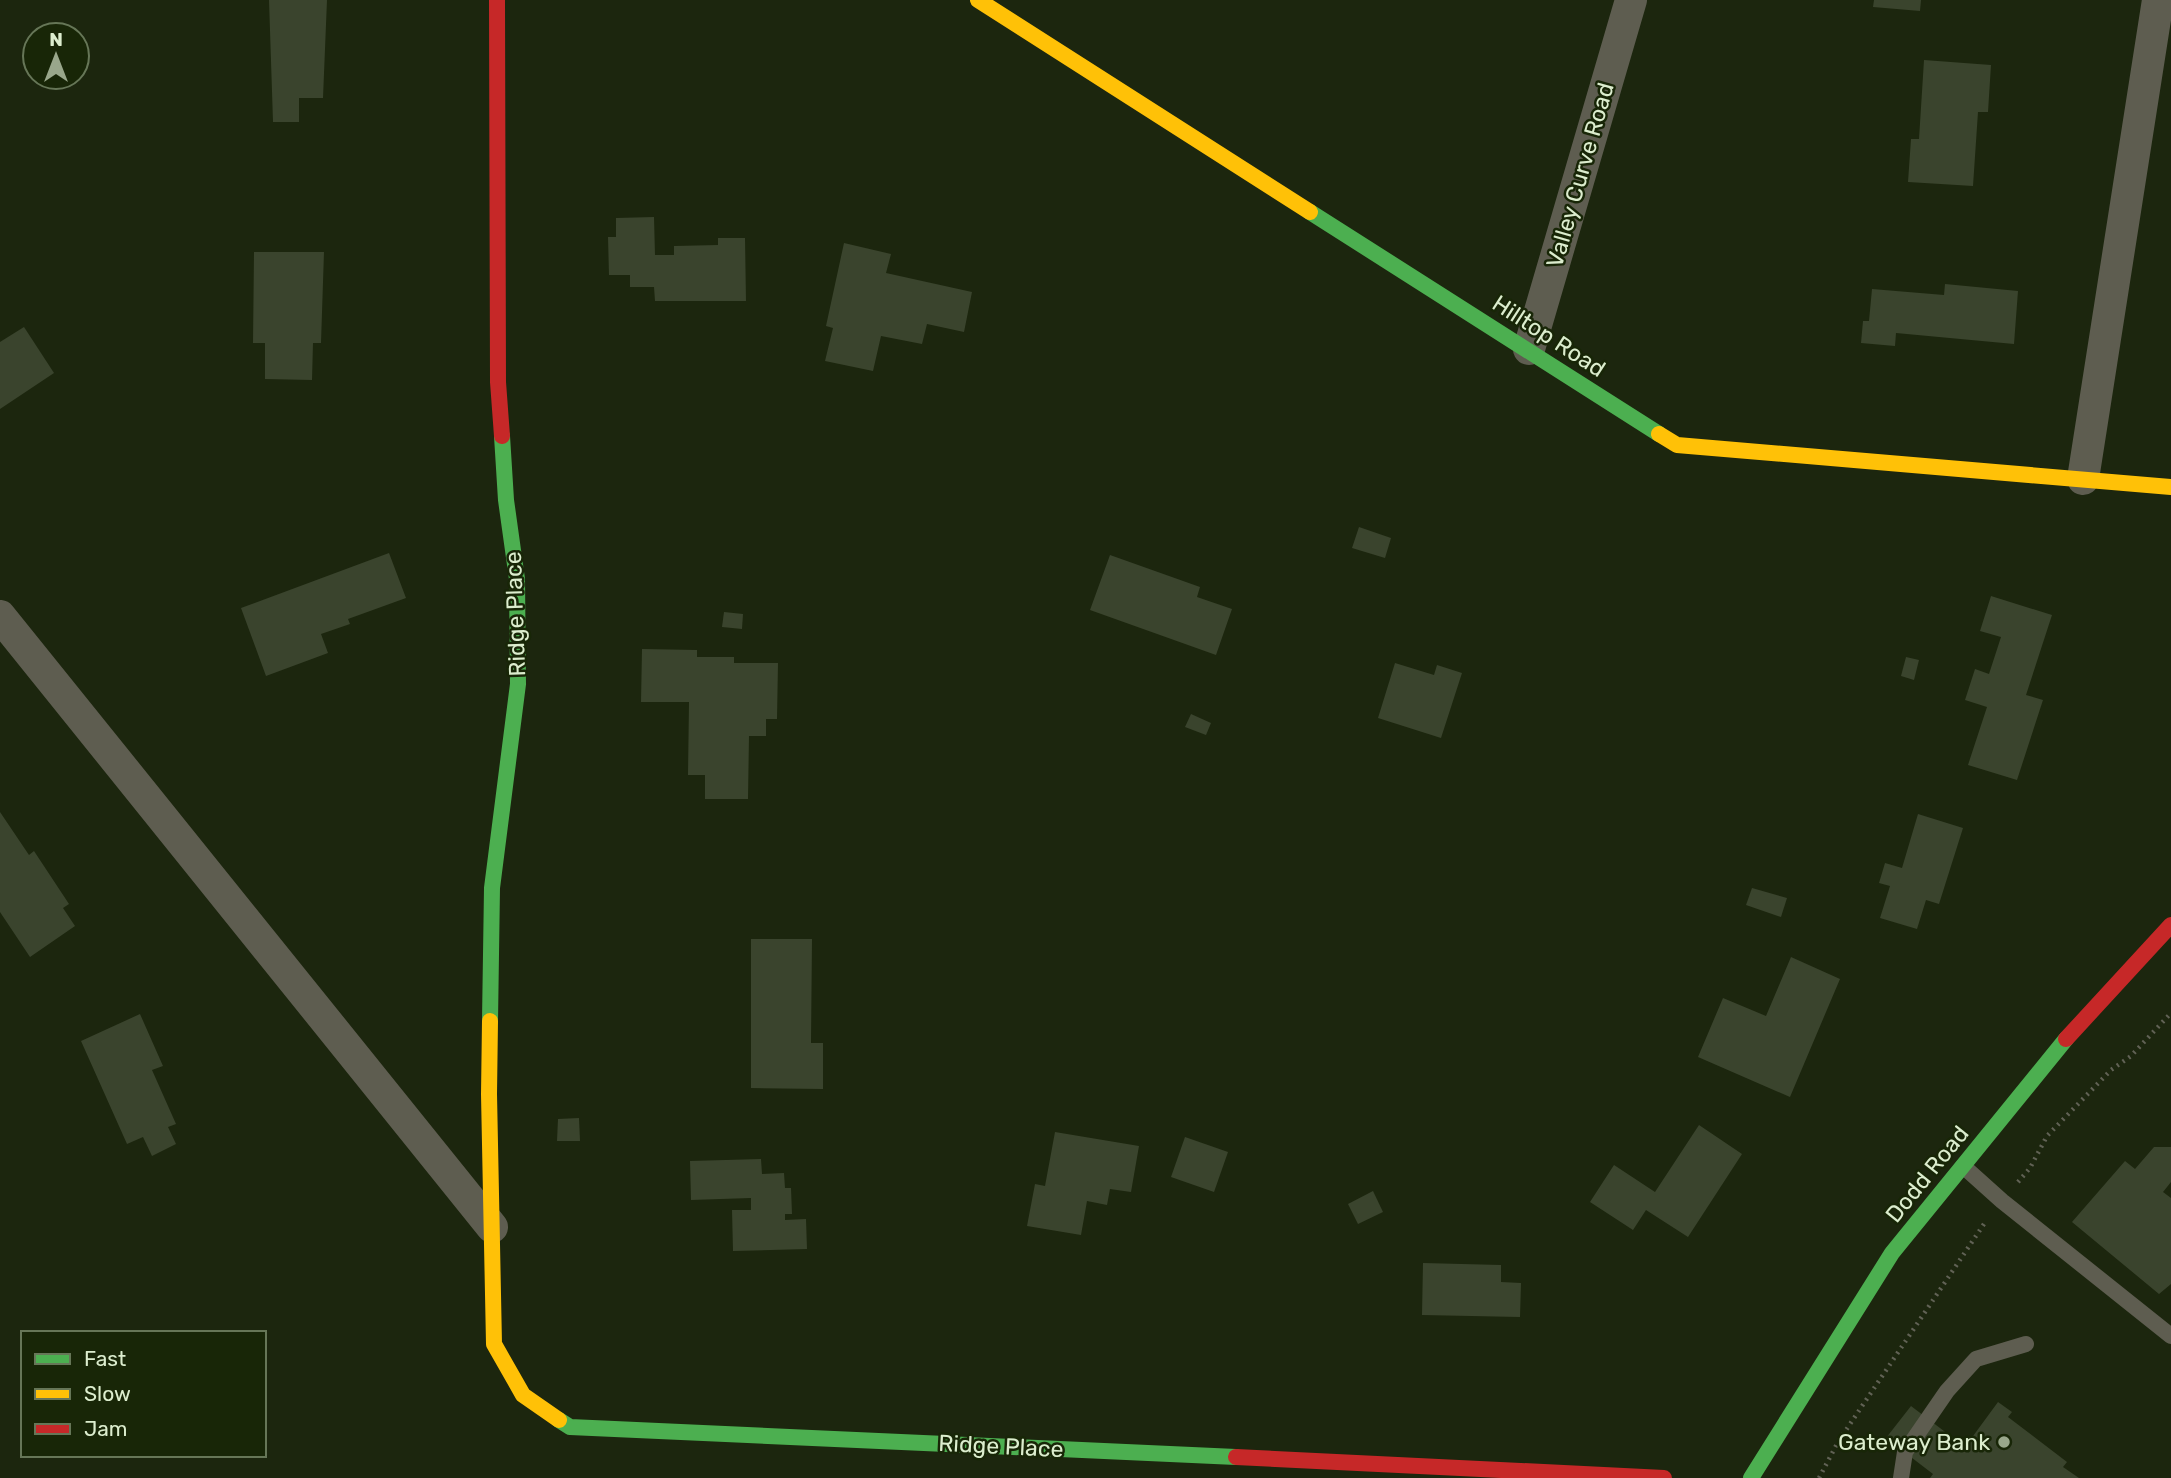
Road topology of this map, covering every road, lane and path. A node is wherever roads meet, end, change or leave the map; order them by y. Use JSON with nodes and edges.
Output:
{"nodes":[{"id":1,"x":497,"y":0,"type":"edge"},
{"id":2,"x":978,"y":0,"type":"edge"},
{"id":3,"x":1631,"y":0,"type":"edge"},
{"id":4,"x":2158,"y":0,"type":"edge"},
{"id":5,"x":1529,"y":349,"type":"junction"},
{"id":6,"x":2083,"y":479,"type":"junction"},
{"id":7,"x":2171,"y":486,"type":"edge"},
{"id":8,"x":0,"y":617,"type":"edge"},
{"id":9,"x":2167,"y":937,"type":"edge"},
{"id":10,"x":2171,"y":1013,"type":"edge"},
{"id":11,"x":1963,"y":1166,"type":"junction"},
{"id":12,"x":2002,"y":1201,"type":"junction"},
{"id":13,"x":492,"y":1227,"type":"junction"},
{"id":14,"x":2171,"y":1336,"type":"edge"},
{"id":15,"x":2026,"y":1345,"type":"dead end"},
{"id":16,"x":1664,"y":1478,"type":"edge"},
{"id":17,"x":1751,"y":1478,"type":"edge"},
{"id":18,"x":1819,"y":1478,"type":"edge"},
{"id":19,"x":1901,"y":1478,"type":"edge"}],
"edges":[{"from":1,"to":13,"type":"street","name":"Ridge Place"},
{"from":2,"to":5,"type":"street","name":"Hilltop Road"},
{"from":3,"to":5,"type":"street","name":"Valley Curve Road"},
{"from":4,"to":6,"type":"street"},
{"from":5,"to":6,"type":"street","name":"Hilltop Road"},
{"from":6,"to":7,"type":"street","name":"Hilltop Road"},
{"from":8,"to":13,"type":"street"},
{"from":9,"to":11,"type":"street","name":"Dodd Road"},
{"from":10,"to":12,"type":"path"},
{"from":11,"to":12,"type":"lane"},
{"from":11,"to":17,"type":"street","name":"Dodd Road"},
{"from":12,"to":14,"type":"lane"},
{"from":12,"to":18,"type":"path"},
{"from":13,"to":16,"type":"street","name":"Ridge Place"},
{"from":15,"to":19,"type":"lane"}]}
